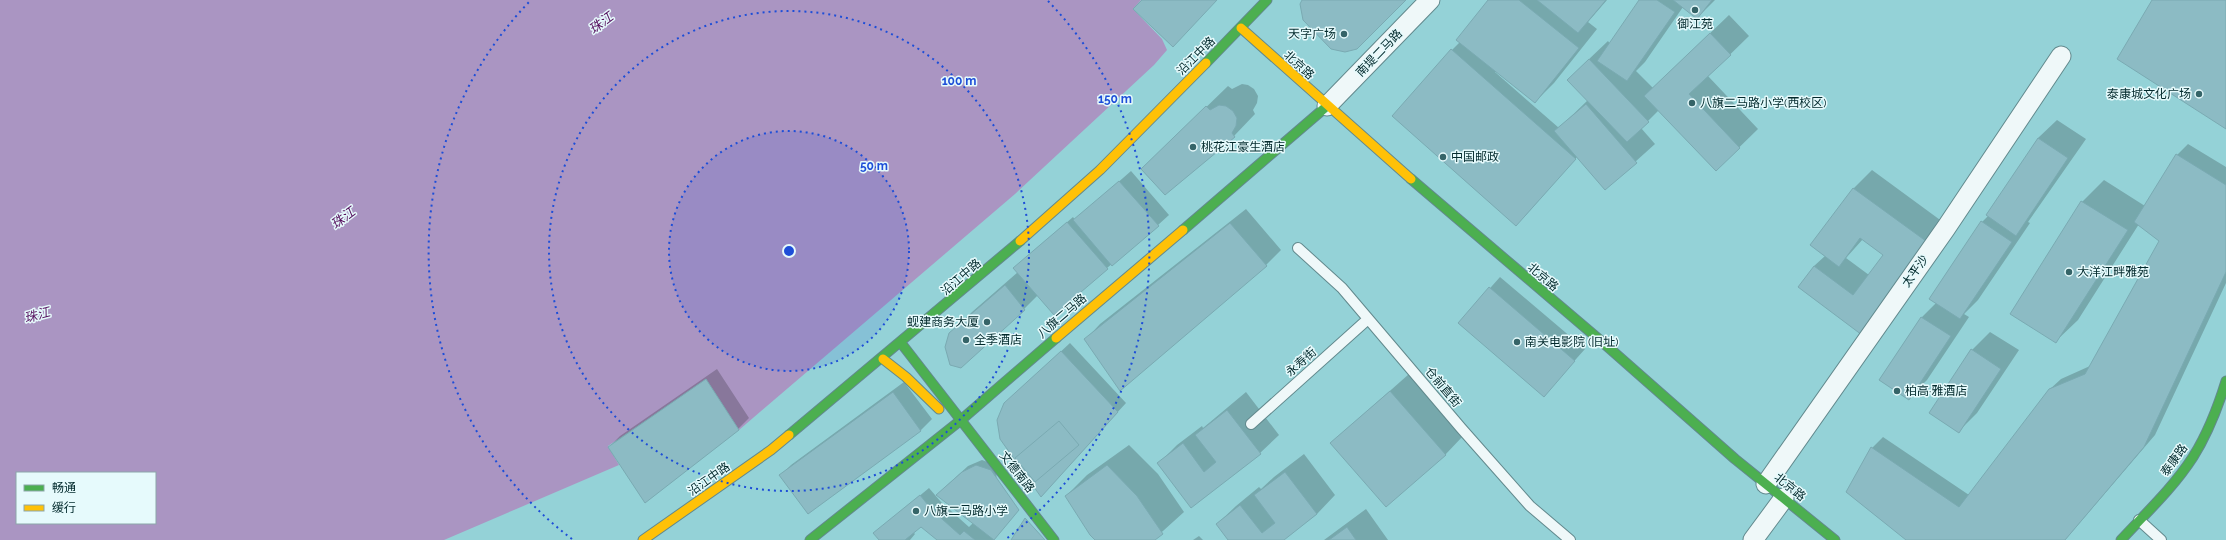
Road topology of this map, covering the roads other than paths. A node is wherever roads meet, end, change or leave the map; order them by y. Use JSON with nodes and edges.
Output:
{"nodes":[{"id":1,"x":1256,"y":0,"type":"edge"},
{"id":2,"x":1268,"y":0,"type":"edge"},
{"id":3,"x":1430,"y":0,"type":"edge"},
{"id":4,"x":1241,"y":28,"type":"junction"},
{"id":5,"x":2061,"y":56,"type":"dead end"},
{"id":6,"x":1327,"y":106,"type":"junction"},
{"id":7,"x":1298,"y":248,"type":"dead end"},
{"id":8,"x":1368,"y":319,"type":"junction"},
{"id":9,"x":901,"y":343,"type":"junction"},
{"id":10,"x":882,"y":359,"type":"junction"},
{"id":11,"x":2226,"y":381,"type":"edge"},
{"id":12,"x":961,"y":420,"type":"junction"},
{"id":13,"x":1251,"y":424,"type":"dead end"},
{"id":14,"x":1766,"y":484,"type":"junction"},
{"id":15,"x":1784,"y":498,"type":"junction"},
{"id":16,"x":2139,"y":520,"type":"junction"},
{"id":17,"x":642,"y":540,"type":"edge"},
{"id":18,"x":810,"y":540,"type":"edge"},
{"id":19,"x":1054,"y":540,"type":"edge"},
{"id":20,"x":1570,"y":540,"type":"edge"},
{"id":21,"x":1753,"y":540,"type":"edge"},
{"id":22,"x":1835,"y":540,"type":"edge"},
{"id":23,"x":2121,"y":540,"type":"edge"},
{"id":24,"x":2161,"y":540,"type":"edge"}],
"edges":[{"from":1,"to":4,"type":"street"},
{"from":2,"to":4,"type":"street","name":"沿江中路"},
{"from":3,"to":6,"type":"street","name":"南堤二马路"},
{"from":4,"to":6,"type":"street","name":"北京路"},
{"from":4,"to":9,"type":"street","name":"沿江中路"},
{"from":5,"to":14,"type":"street","name":"太平沙"},
{"from":6,"to":12,"type":"street","name":"八旗二马路"},
{"from":6,"to":14,"type":"street","name":"北京路"},
{"from":7,"to":8,"type":"lane","name":"仓前直街"},
{"from":8,"to":13,"type":"lane","name":"永寿街"},
{"from":8,"to":20,"type":"lane","name":"仓前直街"},
{"from":9,"to":10,"type":"street","name":"沿江中路"},
{"from":9,"to":12,"type":"street","name":"文德南路"},
{"from":10,"to":12,"type":"street"},
{"from":10,"to":17,"type":"street","name":"沿江中路"},
{"from":11,"to":16,"type":"street","name":"泰康路"},
{"from":12,"to":18,"type":"street","name":"八旗二马路"},
{"from":12,"to":19,"type":"street","name":"文德南路"},
{"from":14,"to":15,"type":"street","name":"北京路"},
{"from":15,"to":21,"type":"street"},
{"from":15,"to":22,"type":"street","name":"北京路"},
{"from":16,"to":23,"type":"street","name":"泰康路"},
{"from":16,"to":24,"type":"lane"}]}
